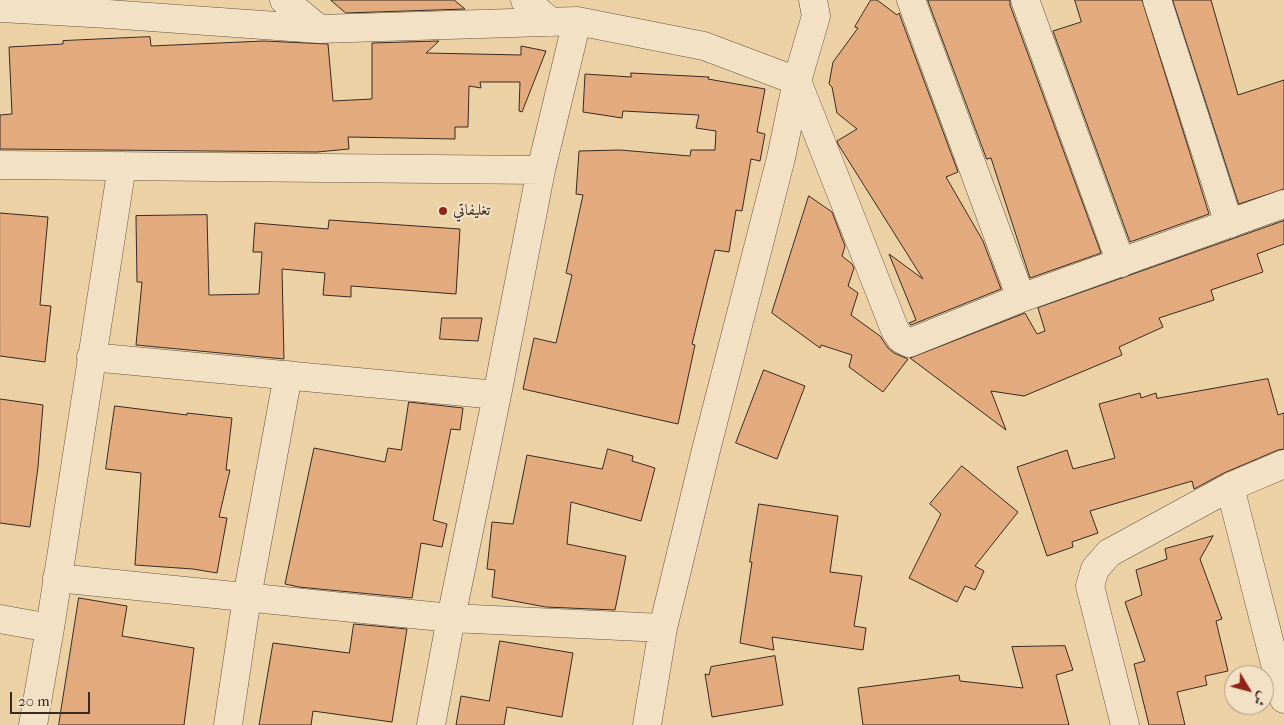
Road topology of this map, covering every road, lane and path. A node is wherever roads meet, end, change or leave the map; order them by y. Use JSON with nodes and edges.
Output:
{"nodes":[{"id":1,"x":284,"y":0,"type":"edge"},
{"id":2,"x":525,"y":0,"type":"edge"},
{"id":3,"x":911,"y":0,"type":"edge"},
{"id":4,"x":1025,"y":0,"type":"edge"},
{"id":5,"x":1157,"y":0,"type":"edge"},
{"id":6,"x":821,"y":5,"type":"edge"},
{"id":7,"x":99,"y":7,"type":"edge"},
{"id":8,"x":0,"y":8,"type":"edge"},
{"id":9,"x":564,"y":22,"type":"junction"},
{"id":10,"x":319,"y":29,"type":"junction"},
{"id":11,"x":797,"y":81,"type":"junction"},
{"id":12,"x":0,"y":165,"type":"edge"},
{"id":13,"x":122,"y":166,"type":"junction"},
{"id":14,"x":540,"y":170,"type":"junction"},
{"id":15,"x":1284,"y":204,"type":"edge"},
{"id":16,"x":1229,"y":224,"type":"junction"},
{"id":17,"x":1121,"y":262,"type":"junction"},
{"id":18,"x":1021,"y":298,"type":"junction"},
{"id":19,"x":91,"y":357,"type":"junction"},
{"id":20,"x":288,"y":376,"type":"junction"},
{"id":21,"x":497,"y":395,"type":"junction"},
{"id":22,"x":1284,"y":464,"type":"edge"},
{"id":23,"x":1230,"y":486,"type":"junction"},
{"id":24,"x":57,"y":578,"type":"junction"},
{"id":25,"x":247,"y":597,"type":"junction"},
{"id":26,"x":451,"y":618,"type":"junction"},
{"id":27,"x":0,"y":619,"type":"edge"},
{"id":28,"x":50,"y":628,"type":"junction"},
{"id":29,"x":663,"y":628,"type":"junction"},
{"id":30,"x":1284,"y":699,"type":"edge"},
{"id":31,"x":33,"y":725,"type":"edge"},
{"id":32,"x":228,"y":725,"type":"edge"},
{"id":33,"x":431,"y":725,"type":"edge"},
{"id":34,"x":647,"y":725,"type":"edge"},
{"id":35,"x":1125,"y":725,"type":"edge"}],
"edges":[{"from":1,"to":10,"type":"street"},
{"from":2,"to":9,"type":"street"},
{"from":3,"to":18,"type":"street"},
{"from":4,"to":17,"type":"street"},
{"from":5,"to":16,"type":"street"},
{"from":6,"to":11,"type":"street"},
{"from":7,"to":8,"type":"street"},
{"from":7,"to":10,"type":"street"},
{"from":9,"to":10,"type":"street"},
{"from":9,"to":11,"type":"street"},
{"from":9,"to":14,"type":"street"},
{"from":11,"to":18,"type":"street"},
{"from":11,"to":29,"type":"street"},
{"from":12,"to":13,"type":"street"},
{"from":13,"to":14,"type":"street"},
{"from":13,"to":19,"type":"street"},
{"from":14,"to":21,"type":"street"},
{"from":15,"to":16,"type":"street"},
{"from":16,"to":17,"type":"street"},
{"from":17,"to":18,"type":"street"},
{"from":19,"to":20,"type":"street"},
{"from":19,"to":24,"type":"street"},
{"from":20,"to":21,"type":"street"},
{"from":20,"to":25,"type":"street"},
{"from":21,"to":26,"type":"street"},
{"from":22,"to":23,"type":"street"},
{"from":23,"to":30,"type":"street"},
{"from":23,"to":35,"type":"street"},
{"from":24,"to":25,"type":"street"},
{"from":24,"to":28,"type":"street"},
{"from":25,"to":26,"type":"street"},
{"from":25,"to":32,"type":"street"},
{"from":26,"to":29,"type":"street"},
{"from":26,"to":33,"type":"street"},
{"from":27,"to":28,"type":"street"},
{"from":28,"to":31,"type":"street"},
{"from":29,"to":34,"type":"street"}]}
